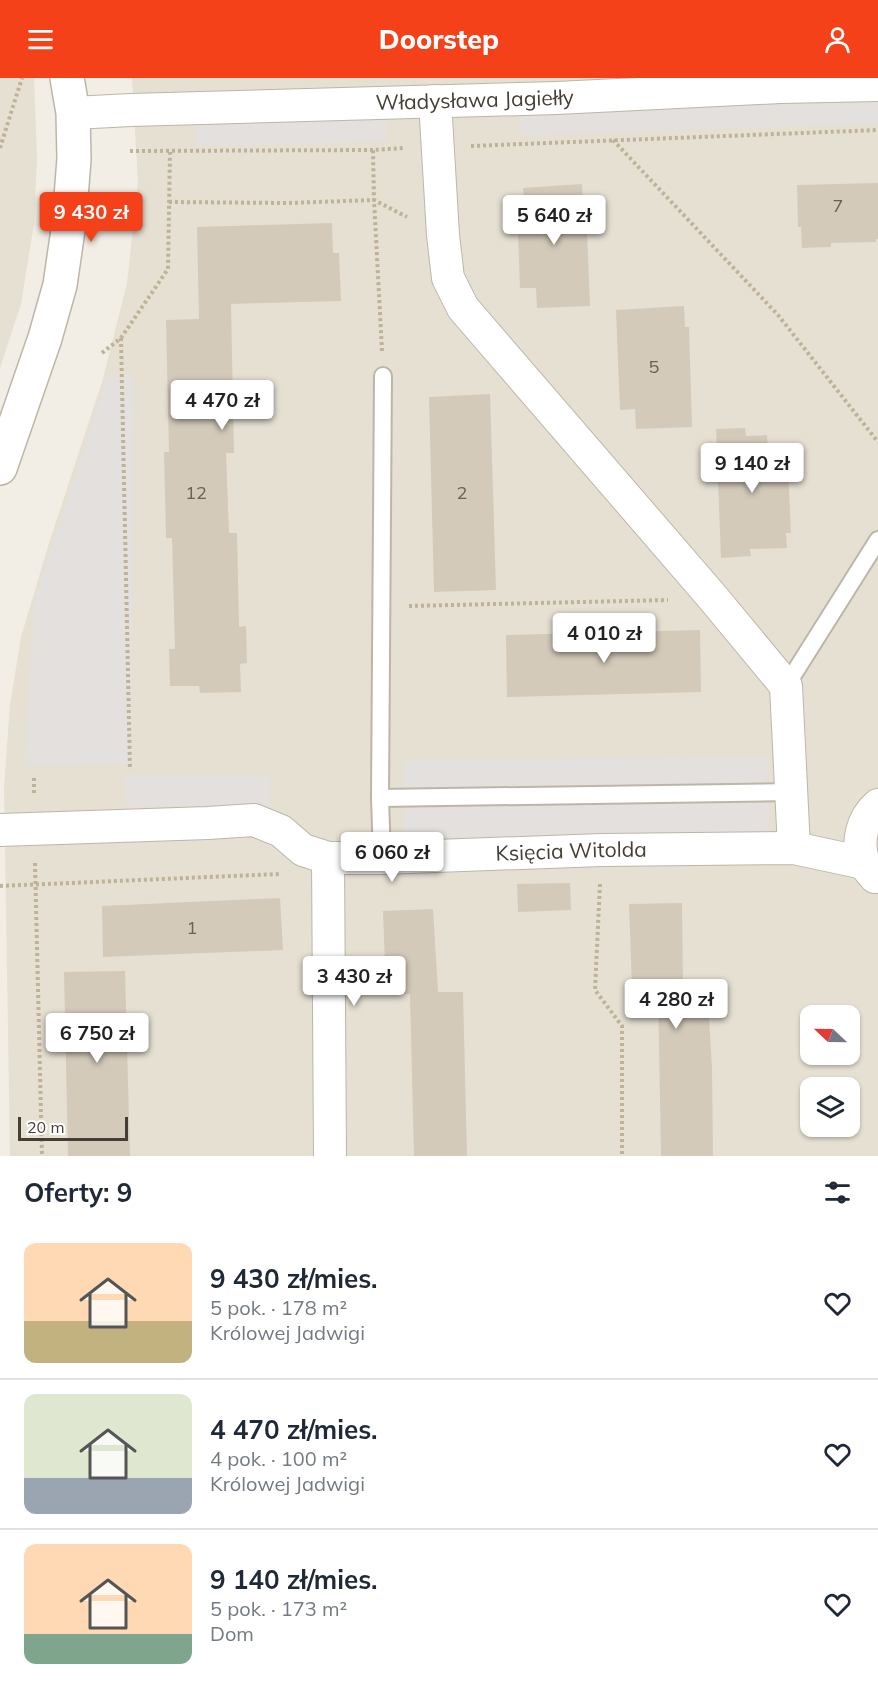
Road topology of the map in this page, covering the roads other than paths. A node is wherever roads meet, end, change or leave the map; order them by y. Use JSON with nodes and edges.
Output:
{"nodes":[{"id":1,"x":67,"y":78,"type":"edge"},
{"id":2,"x":780,"y":83,"type":"edge"},
{"id":3,"x":878,"y":85,"type":"edge"},
{"id":4,"x":435,"y":101,"type":"junction"},
{"id":5,"x":73,"y":113,"type":"junction"},
{"id":6,"x":383,"y":376,"type":"road end"},
{"id":7,"x":0,"y":468,"type":"edge"},
{"id":8,"x":878,"y":540,"type":"edge"},
{"id":9,"x":786,"y":686,"type":"junction"},
{"id":10,"x":791,"y":792,"type":"junction"},
{"id":11,"x":380,"y":798,"type":"junction"},
{"id":12,"x":871,"y":814,"type":"edge"},
{"id":13,"x":0,"y":830,"type":"edge"},
{"id":14,"x":794,"y":848,"type":"junction"},
{"id":15,"x":382,"y":858,"type":"junction"},
{"id":16,"x":328,"y":866,"type":"junction"},
{"id":17,"x":871,"y":871,"type":"edge"},
{"id":18,"x":330,"y":1156,"type":"edge"}],
"edges":[{"from":1,"to":5,"type":"street"},
{"from":2,"to":3,"type":"street","name":"Władysława Jagiełły"},
{"from":2,"to":4,"type":"street","name":"Władysława Jagiełły"},
{"from":4,"to":5,"type":"street","name":"Władysława Jagiełły"},
{"from":4,"to":9,"type":"street"},
{"from":5,"to":7,"type":"street"},
{"from":6,"to":11,"type":"lane"},
{"from":8,"to":9,"type":"lane"},
{"from":9,"to":10,"type":"street"},
{"from":10,"to":11,"type":"lane"},
{"from":10,"to":14,"type":"street"},
{"from":11,"to":15,"type":"lane"},
{"from":12,"to":14,"type":"street","name":"Księcia Witolda"},
{"from":12,"to":17,"type":"street"},
{"from":13,"to":16,"type":"street","name":"Księcia Witolda"},
{"from":14,"to":15,"type":"street","name":"Księcia Witolda"},
{"from":14,"to":17,"type":"street","name":"Księcia Witolda"},
{"from":15,"to":16,"type":"street","name":"Księcia Witolda"},
{"from":16,"to":18,"type":"street"}]}
